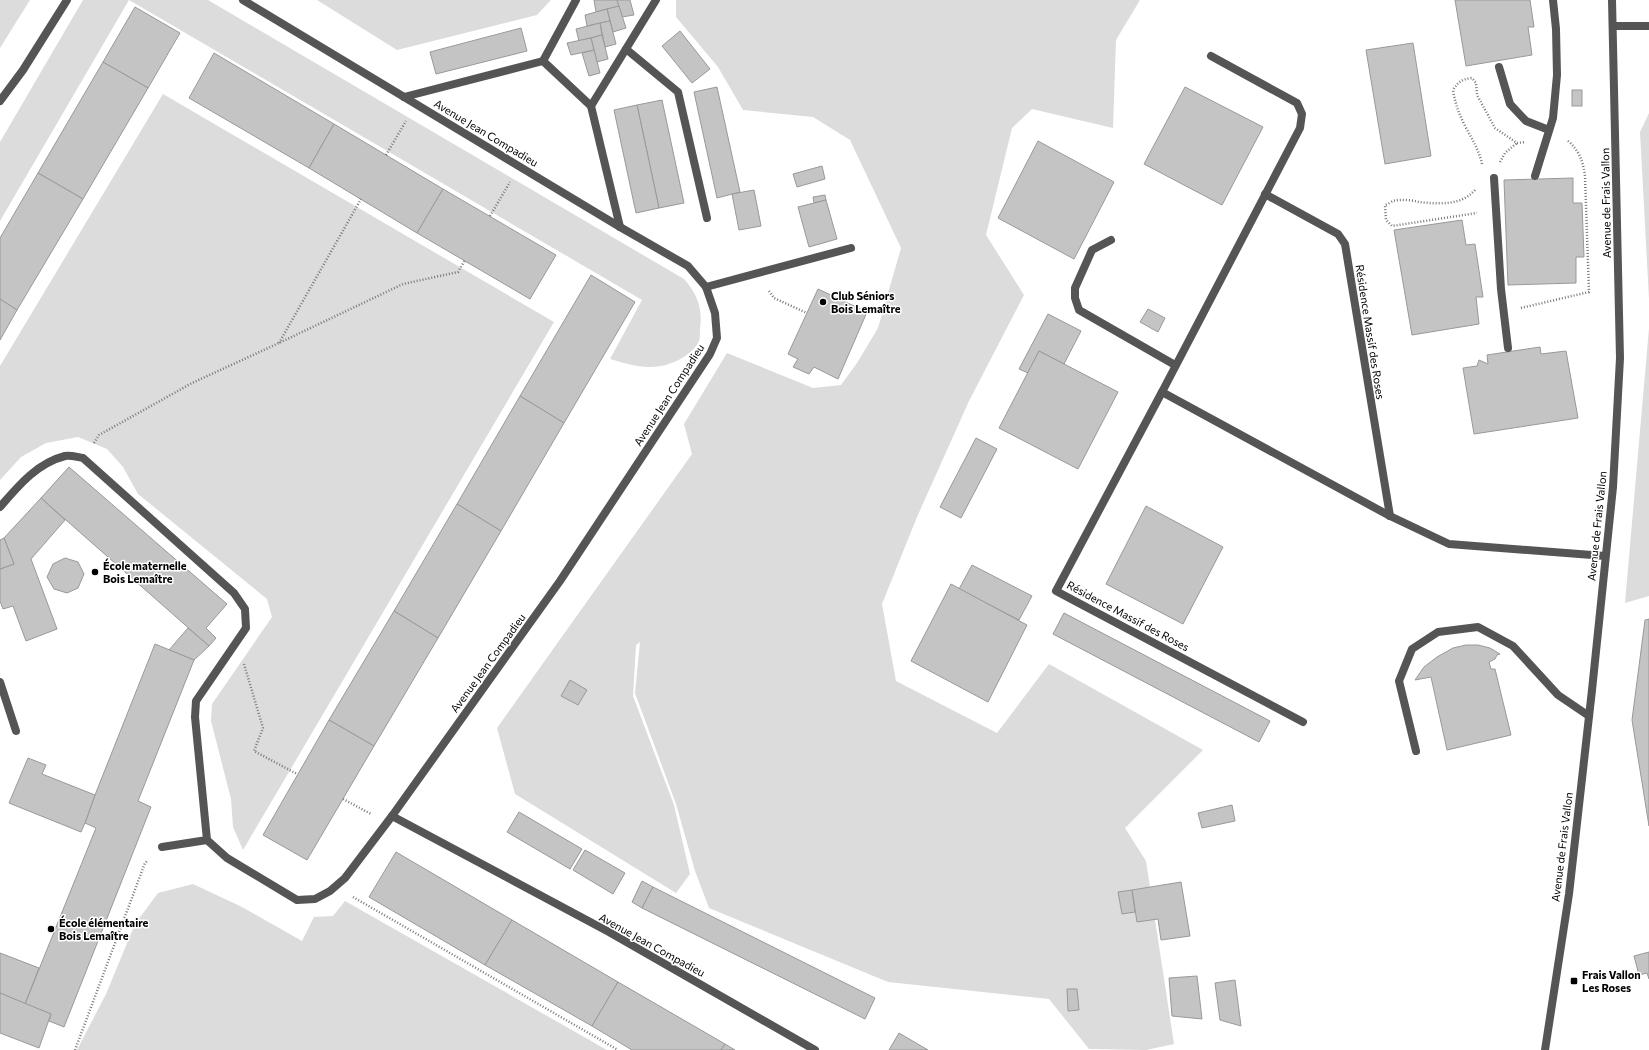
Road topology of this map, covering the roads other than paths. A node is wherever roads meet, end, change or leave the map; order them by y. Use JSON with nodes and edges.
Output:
{"nodes":[{"id":1,"x":67,"y":0,"type":"edge"},
{"id":2,"x":243,"y":0,"type":"edge"},
{"id":3,"x":576,"y":0,"type":"edge"},
{"id":4,"x":656,"y":0,"type":"edge"},
{"id":5,"x":1553,"y":0,"type":"edge"},
{"id":6,"x":1612,"y":0,"type":"edge"},
{"id":7,"x":1614,"y":26,"type":"junction"},
{"id":8,"x":1649,"y":26,"type":"edge"},
{"id":9,"x":626,"y":49,"type":"junction"},
{"id":10,"x":1211,"y":56,"type":"dead end"},
{"id":11,"x":543,"y":61,"type":"junction"},
{"id":12,"x":1499,"y":67,"type":"dead end"},
{"id":13,"x":404,"y":97,"type":"junction"},
{"id":14,"x":0,"y":101,"type":"edge"},
{"id":15,"x":591,"y":106,"type":"junction"},
{"id":16,"x":1549,"y":130,"type":"junction"},
{"id":17,"x":1535,"y":176,"type":"dead end"},
{"id":18,"x":1494,"y":178,"type":"road end"},
{"id":19,"x":1265,"y":194,"type":"junction"},
{"id":20,"x":707,"y":218,"type":"dead end"},
{"id":21,"x":620,"y":227,"type":"junction"},
{"id":22,"x":1111,"y":240,"type":"dead end"},
{"id":23,"x":851,"y":248,"type":"dead end"},
{"id":24,"x":706,"y":287,"type":"junction"},
{"id":25,"x":1508,"y":348,"type":"dead end"},
{"id":26,"x":1175,"y":365,"type":"junction"},
{"id":27,"x":1162,"y":392,"type":"junction"},
{"id":28,"x":0,"y":507,"type":"edge"},
{"id":29,"x":1390,"y":516,"type":"junction"},
{"id":30,"x":1605,"y":556,"type":"junction"},
{"id":31,"x":0,"y":682,"type":"edge"},
{"id":32,"x":1589,"y":716,"type":"junction"},
{"id":33,"x":1304,"y":722,"type":"dead end"},
{"id":34,"x":16,"y":731,"type":"dead end"},
{"id":35,"x":1416,"y":751,"type":"dead end"},
{"id":36,"x":392,"y":816,"type":"junction"},
{"id":37,"x":207,"y":840,"type":"junction"},
{"id":38,"x":162,"y":847,"type":"road end"},
{"id":39,"x":815,"y":1050,"type":"edge"},
{"id":40,"x":1545,"y":1050,"type":"edge"}],
"edges":[{"from":1,"to":14,"type":"street"},
{"from":2,"to":13,"type":"street","name":"Avenue Jean Compadieu"},
{"from":3,"to":11,"type":"street"},
{"from":4,"to":9,"type":"street"},
{"from":5,"to":16,"type":"street"},
{"from":6,"to":7,"type":"street","name":"Avenue de Frais Vallon"},
{"from":7,"to":8,"type":"street"},
{"from":7,"to":30,"type":"street","name":"Avenue de Frais Vallon"},
{"from":9,"to":15,"type":"street"},
{"from":9,"to":20,"type":"street"},
{"from":10,"to":19,"type":"street","name":"Résidence Massif des Roses"},
{"from":11,"to":13,"type":"street"},
{"from":11,"to":15,"type":"street"},
{"from":12,"to":16,"type":"street"},
{"from":13,"to":21,"type":"street","name":"Avenue Jean Compadieu"},
{"from":15,"to":21,"type":"street"},
{"from":16,"to":17,"type":"street"},
{"from":18,"to":25,"type":"street"},
{"from":19,"to":26,"type":"street","name":"Résidence Massif des Roses"},
{"from":19,"to":29,"type":"street","name":"Résidence Massif des Roses"},
{"from":21,"to":24,"type":"street","name":"Avenue Jean Compadieu"},
{"from":22,"to":26,"type":"street"},
{"from":23,"to":24,"type":"street"},
{"from":24,"to":36,"type":"street","name":"Avenue Jean Compadieu"},
{"from":26,"to":27,"type":"street","name":"Résidence Massif des Roses"},
{"from":27,"to":29,"type":"street"},
{"from":27,"to":33,"type":"street","name":"Résidence Massif des Roses"},
{"from":28,"to":37,"type":"street"},
{"from":29,"to":30,"type":"street"},
{"from":30,"to":32,"type":"street","name":"Avenue de Frais Vallon"},
{"from":31,"to":34,"type":"street"},
{"from":32,"to":35,"type":"street"},
{"from":32,"to":40,"type":"street","name":"Avenue de Frais Vallon"},
{"from":36,"to":37,"type":"street","name":"Avenue Jean Compadieu"},
{"from":36,"to":39,"type":"street","name":"Avenue Jean Compadieu"},
{"from":37,"to":38,"type":"street"}]}
